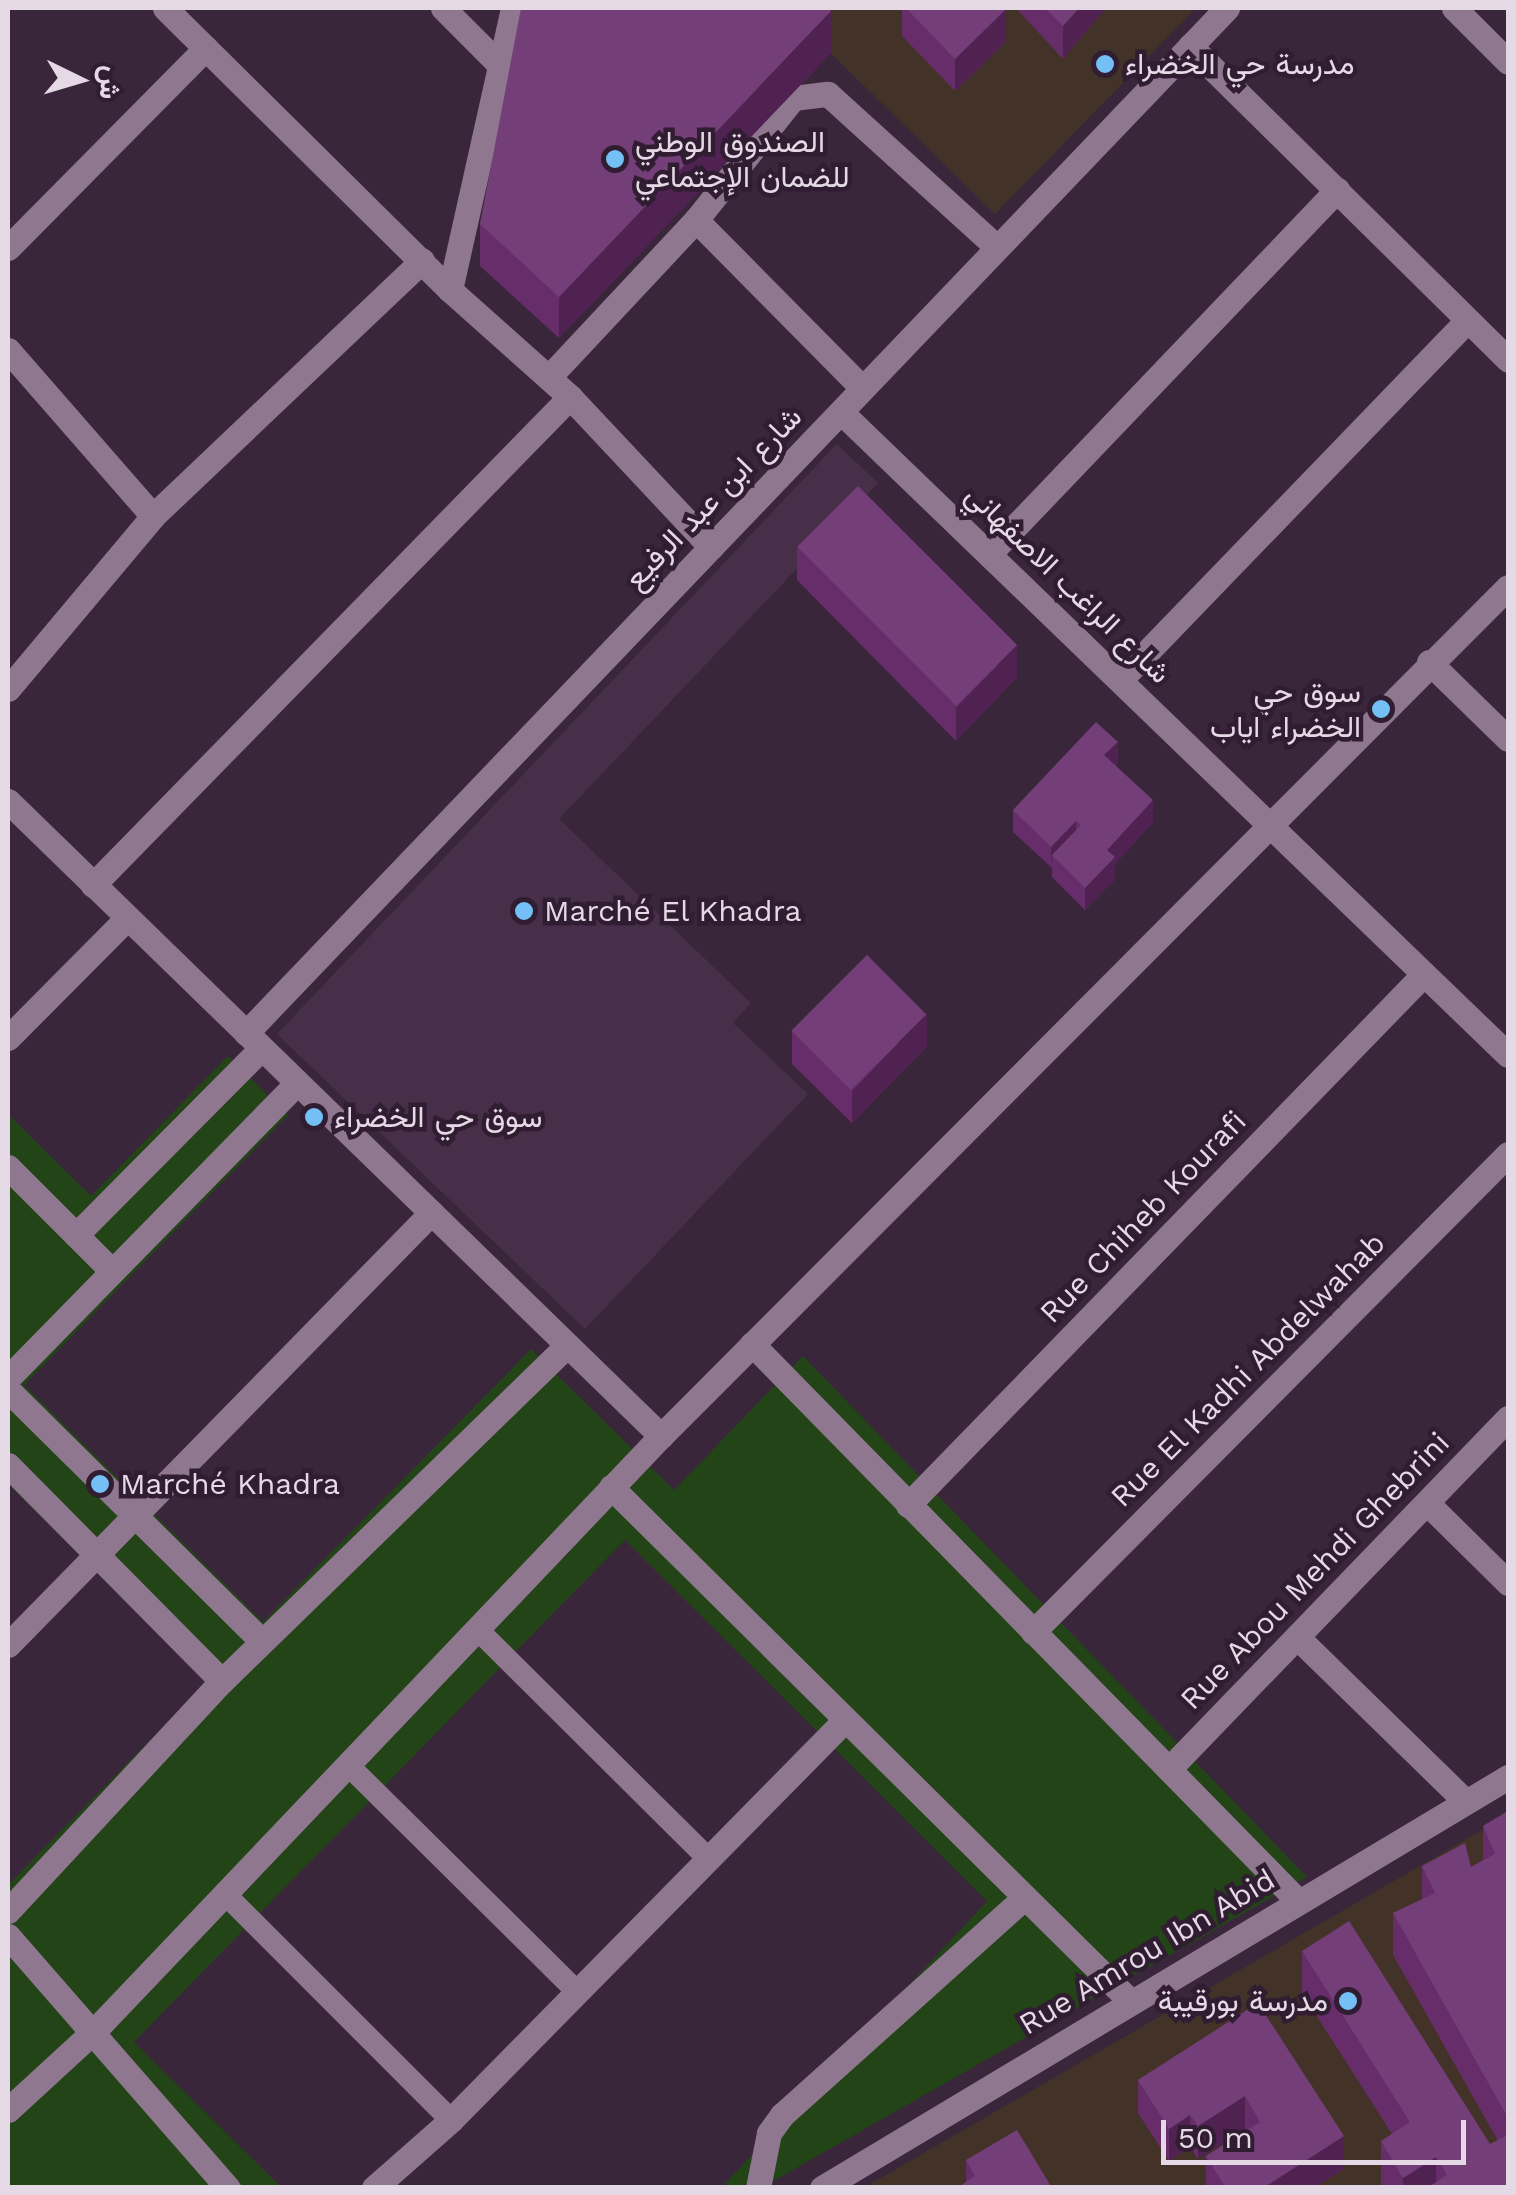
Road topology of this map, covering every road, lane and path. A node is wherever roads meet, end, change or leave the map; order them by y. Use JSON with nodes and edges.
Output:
{"nodes":[{"id":1,"x":165,"y":8,"type":"edge"},
{"id":2,"x":444,"y":8,"type":"edge"},
{"id":3,"x":513,"y":8,"type":"edge"},
{"id":4,"x":1227,"y":8,"type":"edge"},
{"id":5,"x":1454,"y":8,"type":"edge"},
{"id":6,"x":1190,"y":46,"type":"junction"},
{"id":7,"x":206,"y":48,"type":"junction"},
{"id":8,"x":1508,"y":62,"type":"edge"},
{"id":9,"x":504,"y":69,"type":"junction"},
{"id":10,"x":1336,"y":190,"type":"junction"},
{"id":11,"x":696,"y":220,"type":"junction"},
{"id":12,"x":997,"y":247,"type":"junction"},
{"id":13,"x":8,"y":248,"type":"edge"},
{"id":14,"x":422,"y":260,"type":"junction"},
{"id":15,"x":450,"y":290,"type":"junction"},
{"id":16,"x":1467,"y":321,"type":"junction"},
{"id":17,"x":8,"y":350,"type":"edge"},
{"id":18,"x":1508,"y":360,"type":"edge"},
{"id":19,"x":549,"y":377,"type":"junction"},
{"id":20,"x":862,"y":388,"type":"junction"},
{"id":21,"x":570,"y":396,"type":"junction"},
{"id":22,"x":840,"y":412,"type":"junction"},
{"id":23,"x":153,"y":516,"type":"junction"},
{"id":24,"x":711,"y":547,"type":"junction"},
{"id":25,"x":989,"y":554,"type":"junction"},
{"id":26,"x":1508,"y":587,"type":"edge"},
{"id":27,"x":1429,"y":662,"type":"junction"},
{"id":28,"x":1120,"y":680,"type":"junction"},
{"id":29,"x":8,"y":689,"type":"edge"},
{"id":30,"x":1508,"y":739,"type":"edge"},
{"id":31,"x":8,"y":801,"type":"edge"},
{"id":32,"x":1270,"y":824,"type":"junction"},
{"id":33,"x":93,"y":885,"type":"junction"},
{"id":34,"x":128,"y":918,"type":"junction"},
{"id":35,"x":1424,"y":974,"type":"junction"},
{"id":36,"x":8,"y":1038,"type":"edge"},
{"id":37,"x":254,"y":1041,"type":"junction"},
{"id":38,"x":1508,"y":1055,"type":"edge"},
{"id":39,"x":297,"y":1084,"type":"junction"},
{"id":40,"x":1508,"y":1154,"type":"edge"},
{"id":41,"x":8,"y":1167,"type":"edge"},
{"id":42,"x":430,"y":1213,"type":"junction"},
{"id":43,"x":76,"y":1235,"type":"junction"},
{"id":44,"x":112,"y":1270,"type":"junction"},
{"id":45,"x":752,"y":1344,"type":"junction"},
{"id":46,"x":566,"y":1347,"type":"junction"},
{"id":47,"x":8,"y":1378,"type":"edge"},
{"id":48,"x":8,"y":1390,"type":"edge"},
{"id":49,"x":1508,"y":1418,"type":"edge"},
{"id":50,"x":661,"y":1436,"type":"junction"},
{"id":51,"x":8,"y":1464,"type":"edge"},
{"id":52,"x":611,"y":1488,"type":"junction"},
{"id":53,"x":1427,"y":1503,"type":"junction"},
{"id":54,"x":908,"y":1505,"type":"junction"},
{"id":55,"x":132,"y":1516,"type":"junction"},
{"id":56,"x":98,"y":1554,"type":"junction"},
{"id":57,"x":1508,"y":1584,"type":"edge"},
{"id":58,"x":478,"y":1629,"type":"junction"},
{"id":59,"x":1033,"y":1632,"type":"junction"},
{"id":60,"x":1297,"y":1637,"type":"junction"},
{"id":61,"x":262,"y":1641,"type":"junction"},
{"id":62,"x":8,"y":1645,"type":"edge"},
{"id":63,"x":222,"y":1681,"type":"junction"},
{"id":64,"x":845,"y":1720,"type":"junction"},
{"id":65,"x":348,"y":1766,"type":"junction"},
{"id":66,"x":1169,"y":1769,"type":"junction"},
{"id":67,"x":1508,"y":1777,"type":"edge"},
{"id":68,"x":1466,"y":1802,"type":"junction"},
{"id":69,"x":708,"y":1859,"type":"junction"},
{"id":70,"x":226,"y":1895,"type":"junction"},
{"id":71,"x":1025,"y":1897,"type":"junction"},
{"id":72,"x":1298,"y":1900,"type":"junction"},
{"id":73,"x":8,"y":1911,"type":"edge"},
{"id":74,"x":8,"y":1936,"type":"edge"},
{"id":75,"x":577,"y":1992,"type":"junction"},
{"id":76,"x":1129,"y":2000,"type":"junction"},
{"id":77,"x":96,"y":2029,"type":"junction"},
{"id":78,"x":8,"y":2110,"type":"edge"},
{"id":79,"x":452,"y":2120,"type":"junction"},
{"id":80,"x":228,"y":2188,"type":"edge"},
{"id":81,"x":374,"y":2188,"type":"edge"},
{"id":82,"x":758,"y":2188,"type":"edge"},
{"id":83,"x":822,"y":2188,"type":"edge"}],
"edges":[{"from":1,"to":7,"type":"street"},
{"from":2,"to":9,"type":"street"},
{"from":3,"to":9,"type":"street"},
{"from":4,"to":6,"type":"street","name":"شارع ابن عبد الرفيع"},
{"from":5,"to":8,"type":"street"},
{"from":6,"to":10,"type":"street"},
{"from":6,"to":12,"type":"street","name":"شارع ابن عبد الرفيع"},
{"from":7,"to":13,"type":"street"},
{"from":7,"to":14,"type":"street"},
{"from":9,"to":15,"type":"street"},
{"from":10,"to":16,"type":"street"},
{"from":10,"to":25,"type":"street"},
{"from":11,"to":12,"type":"street"},
{"from":11,"to":19,"type":"street"},
{"from":11,"to":20,"type":"street"},
{"from":12,"to":20,"type":"street","name":"شارع ابن عبد الرفيع"},
{"from":14,"to":15,"type":"street"},
{"from":14,"to":23,"type":"street"},
{"from":15,"to":19,"type":"street"},
{"from":16,"to":18,"type":"street"},
{"from":16,"to":28,"type":"street"},
{"from":17,"to":23,"type":"street"},
{"from":19,"to":21,"type":"street"},
{"from":20,"to":22,"type":"street","name":"شارع ابن عبد الرفيع"},
{"from":21,"to":24,"type":"street"},
{"from":21,"to":33,"type":"street"},
{"from":22,"to":24,"type":"street","name":"شارع ابن عبد الرفيع"},
{"from":22,"to":25,"type":"street","name":"شارع الراغب الاصفهاني"},
{"from":23,"to":29,"type":"street"},
{"from":24,"to":37,"type":"street","name":"شارع ابن عبد الرفيع"},
{"from":25,"to":28,"type":"street","name":"شارع الراغب الاصفهاني"},
{"from":26,"to":27,"type":"street"},
{"from":27,"to":30,"type":"street"},
{"from":27,"to":32,"type":"street"},
{"from":28,"to":32,"type":"street","name":"شارع الراغب الاصفهاني"},
{"from":31,"to":33,"type":"street"},
{"from":32,"to":35,"type":"street","name":"شارع الراغب الاصفهاني"},
{"from":32,"to":45,"type":"street"},
{"from":33,"to":34,"type":"street"},
{"from":34,"to":36,"type":"street"},
{"from":34,"to":37,"type":"street"},
{"from":35,"to":38,"type":"street","name":"شارع الراغب الاصفهاني"},
{"from":35,"to":54,"type":"street","name":"Rue Chiheb Kourafi"},
{"from":37,"to":39,"type":"street"},
{"from":37,"to":43,"type":"street","name":"شارع ابن عبد الرفيع"},
{"from":39,"to":42,"type":"street"},
{"from":39,"to":44,"type":"street"},
{"from":40,"to":59,"type":"street","name":"Rue El Kadhi Abdelwahab"},
{"from":41,"to":43,"type":"street"},
{"from":42,"to":46,"type":"street"},
{"from":42,"to":55,"type":"street"},
{"from":43,"to":44,"type":"street"},
{"from":44,"to":47,"type":"street"},
{"from":45,"to":50,"type":"street"},
{"from":45,"to":54,"type":"street"},
{"from":46,"to":50,"type":"street"},
{"from":46,"to":61,"type":"street"},
{"from":48,"to":55,"type":"street"},
{"from":49,"to":53,"type":"street","name":"Rue Abou Mehdi Ghebrini"},
{"from":50,"to":52,"type":"street"},
{"from":51,"to":56,"type":"street"},
{"from":52,"to":58,"type":"street"},
{"from":52,"to":64,"type":"street"},
{"from":53,"to":57,"type":"street"},
{"from":53,"to":60,"type":"street","name":"Rue Abou Mehdi Ghebrini"},
{"from":54,"to":59,"type":"street"},
{"from":55,"to":56,"type":"street"},
{"from":55,"to":61,"type":"street"},
{"from":56,"to":62,"type":"street"},
{"from":56,"to":63,"type":"street"},
{"from":58,"to":65,"type":"street"},
{"from":58,"to":69,"type":"street"},
{"from":59,"to":66,"type":"street"},
{"from":60,"to":66,"type":"street","name":"Rue Abou Mehdi Ghebrini"},
{"from":60,"to":68,"type":"street"},
{"from":61,"to":63,"type":"street"},
{"from":63,"to":73,"type":"street"},
{"from":64,"to":69,"type":"street"},
{"from":64,"to":71,"type":"street"},
{"from":65,"to":70,"type":"street"},
{"from":65,"to":75,"type":"street"},
{"from":66,"to":72,"type":"street"},
{"from":67,"to":68,"type":"street","name":"Rue Amrou Ibn Abid"},
{"from":68,"to":72,"type":"street","name":"Rue Amrou Ibn Abid"},
{"from":69,"to":75,"type":"street"},
{"from":70,"to":77,"type":"street"},
{"from":70,"to":79,"type":"street"},
{"from":71,"to":76,"type":"street"},
{"from":71,"to":82,"type":"street"},
{"from":72,"to":76,"type":"street","name":"Rue Amrou Ibn Abid"},
{"from":74,"to":77,"type":"street"},
{"from":75,"to":79,"type":"street"},
{"from":76,"to":83,"type":"street","name":"Rue Amrou Ibn Abid"},
{"from":77,"to":78,"type":"street"},
{"from":77,"to":80,"type":"street"},
{"from":79,"to":81,"type":"street"}]}
